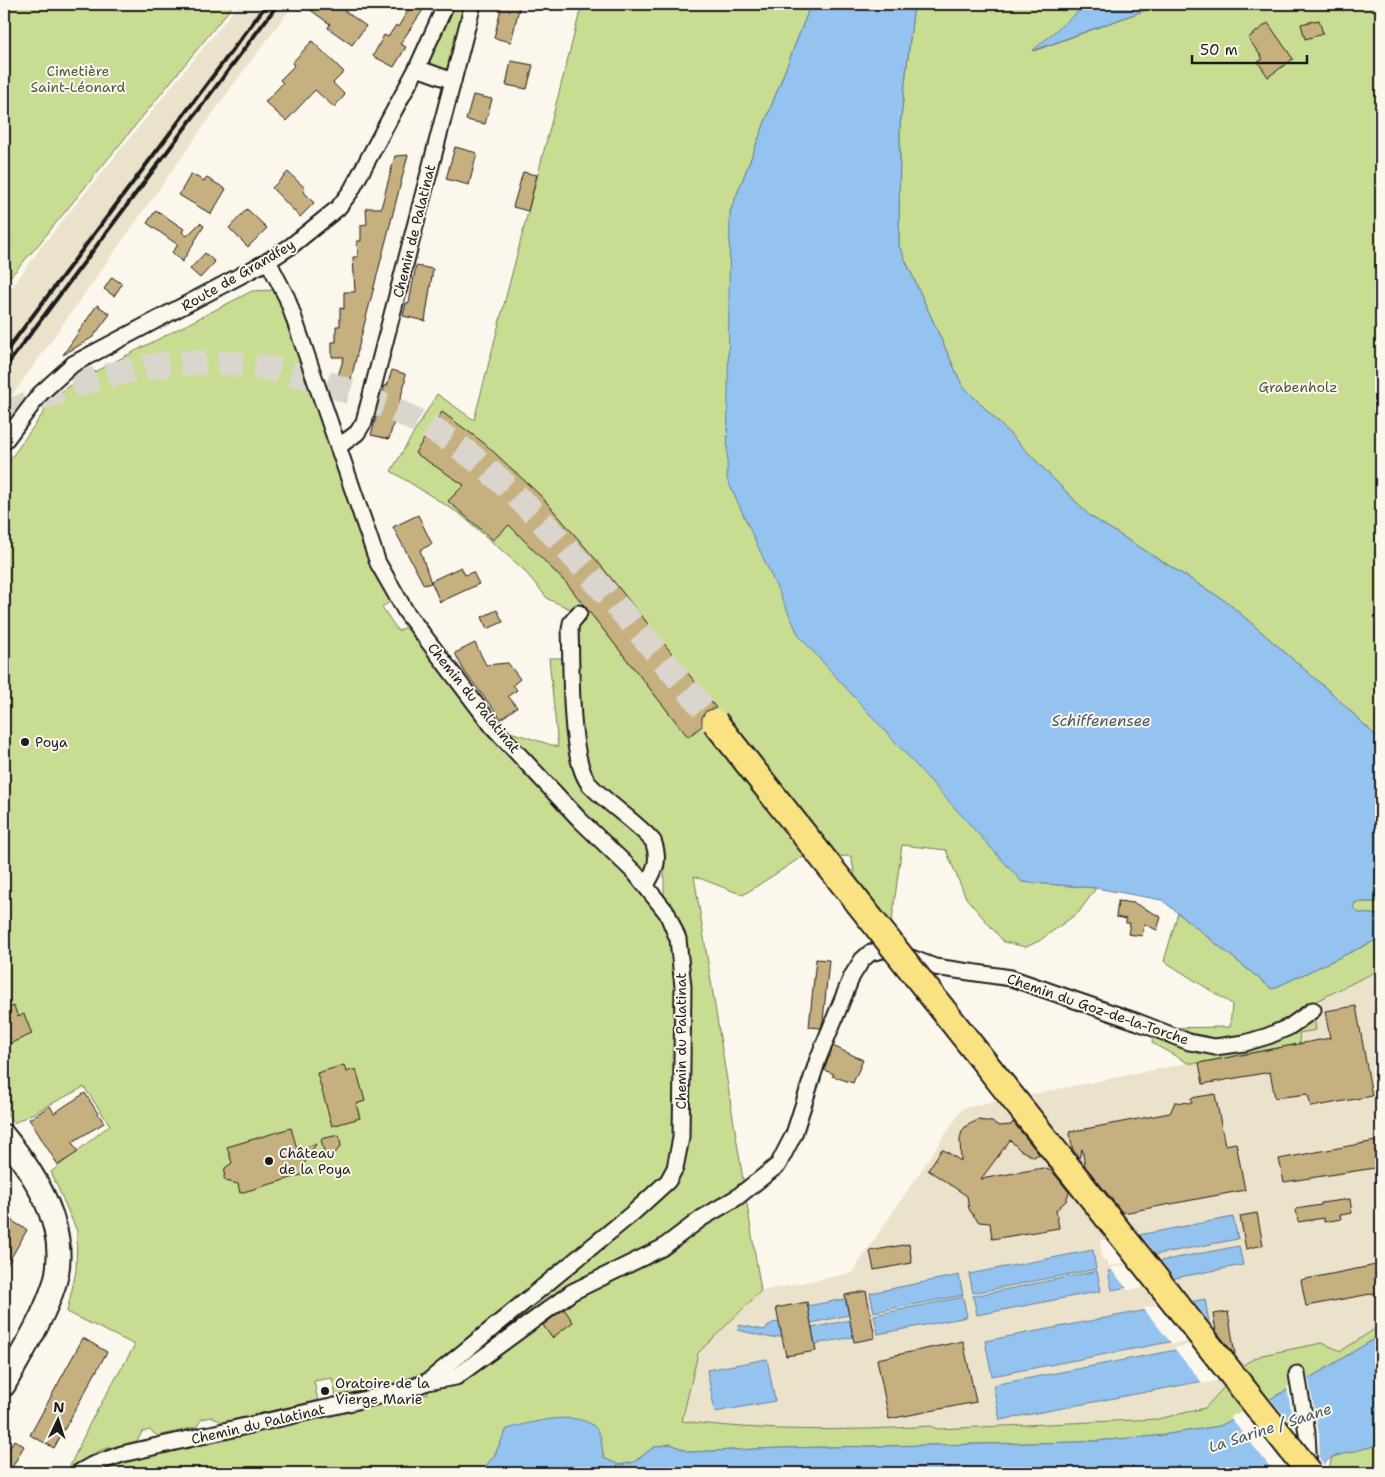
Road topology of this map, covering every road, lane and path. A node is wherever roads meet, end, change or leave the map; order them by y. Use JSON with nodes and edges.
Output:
{"nodes":[{"id":1,"x":446,"y":4,"type":"edge"},
{"id":2,"x":472,"y":4,"type":"edge"},
{"id":3,"x":417,"y":68,"type":"junction"},
{"id":4,"x":453,"y":81,"type":"junction"},
{"id":5,"x":268,"y":261,"type":"junction"},
{"id":6,"x":4,"y":442,"type":"edge"},
{"id":7,"x":338,"y":448,"type":"junction"},
{"id":8,"x":579,"y":613,"type":"dead end"},
{"id":9,"x":715,"y":722,"type":"tunnel mouth"},
{"id":10,"x":646,"y":885,"type":"junction"},
{"id":11,"x":1313,"y":1010,"type":"dead end"},
{"id":12,"x":4,"y":1136,"type":"edge"},
{"id":13,"x":1297,"y":1374,"type":"dead end"},
{"id":14,"x":427,"y":1382,"type":"junction"},
{"id":15,"x":4,"y":1385,"type":"edge"},
{"id":16,"x":78,"y":1473,"type":"edge"},
{"id":17,"x":1310,"y":1473,"type":"edge"}],
"edges":[{"from":1,"to":3,"type":"street","name":"Route de Grandfey"},
{"from":2,"to":4,"type":"street","name":"Chemin de Palatinat"},
{"from":3,"to":4,"type":"street"},
{"from":3,"to":5,"type":"street","name":"Route de Grandfey"},
{"from":4,"to":7,"type":"street","name":"Chemin de Palatinat"},
{"from":5,"to":6,"type":"street","name":"Route de Grandfey"},
{"from":5,"to":7,"type":"street","name":"Chemin du Palatinat"},
{"from":7,"to":10,"type":"street","name":"Chemin du Palatinat"},
{"from":8,"to":10,"type":"street"},
{"from":9,"to":17,"type":"main road","bridge":true},
{"from":10,"to":14,"type":"street","name":"Chemin du Palatinat"},
{"from":11,"to":14,"type":"street","name":"Chemin du Goz-de-la-Torche"},
{"from":12,"to":15,"type":"main road"},
{"from":13,"to":17,"type":"street"},
{"from":14,"to":16,"type":"street","name":"Chemin du Palatinat"}]}
